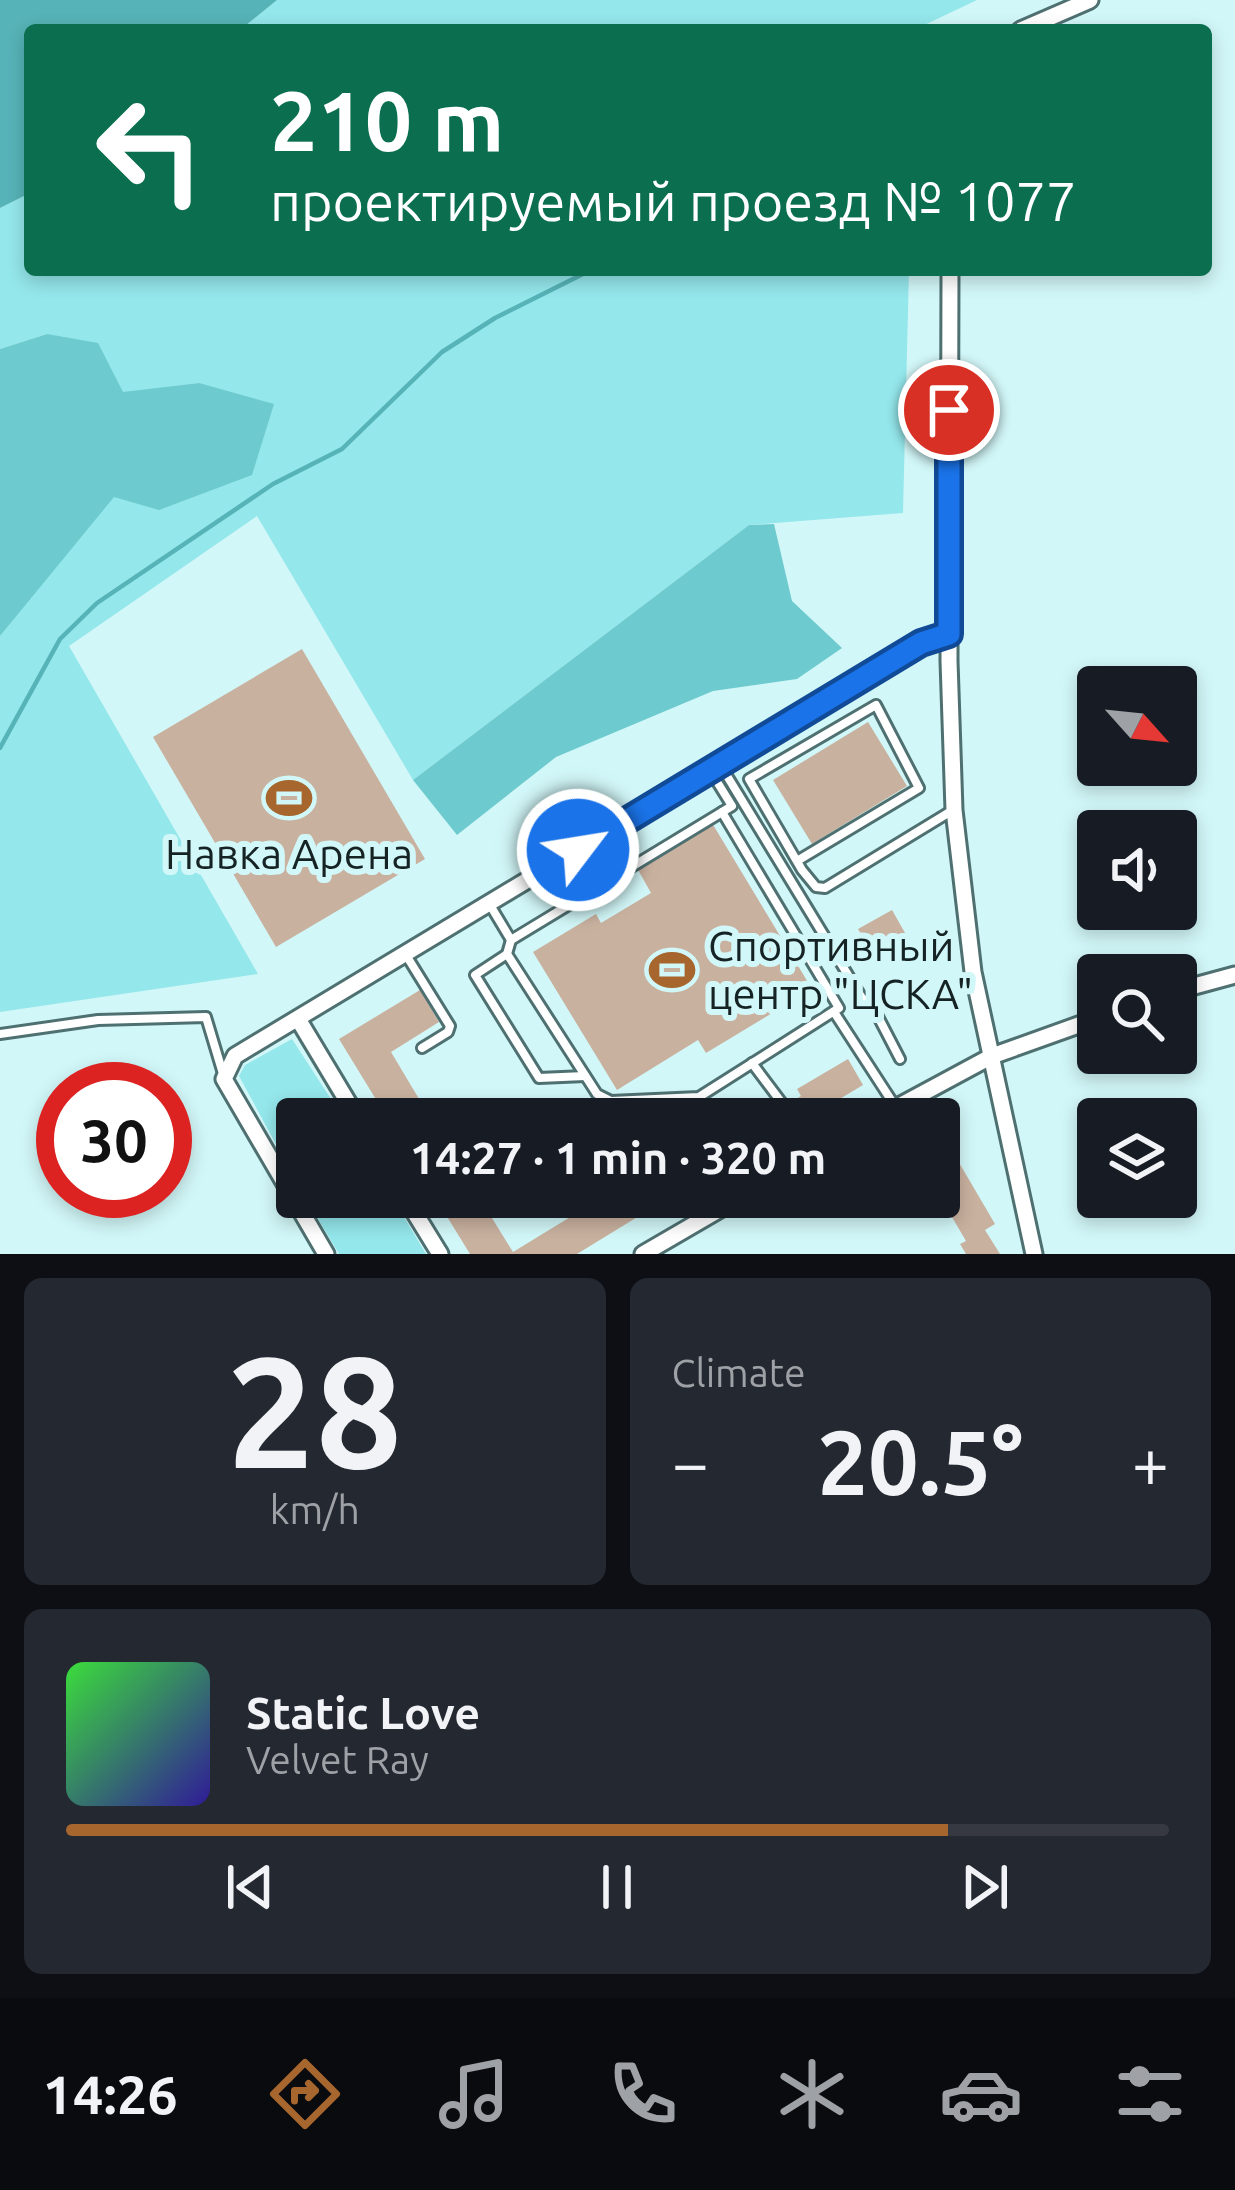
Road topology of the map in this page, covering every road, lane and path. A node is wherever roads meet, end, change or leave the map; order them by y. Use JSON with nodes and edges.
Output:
{"nodes":[{"id":1,"x":1090,"y":0,"type":"edge"},
{"id":2,"x":1035,"y":24,"type":"edge"},
{"id":3,"x":950,"y":276,"type":"edge"},
{"id":4,"x":949,"y":634,"type":"junction"},
{"id":5,"x":715,"y":767,"type":"junction"},
{"id":6,"x":955,"y":810,"type":"junction"},
{"id":7,"x":722,"y":812,"type":"junction"},
{"id":8,"x":797,"y":861,"type":"junction"},
{"id":9,"x":489,"y":904,"type":"junction"},
{"id":10,"x":511,"y":940,"type":"junction"},
{"id":11,"x":405,"y":954,"type":"junction"},
{"id":12,"x":508,"y":954,"type":"junction"},
{"id":13,"x":1235,"y":975,"type":"edge"},
{"id":14,"x":1197,"y":985,"type":"edge"},
{"id":15,"x":833,"y":1012,"type":"junction"},
{"id":16,"x":298,"y":1019,"type":"junction"},
{"id":17,"x":1077,"y":1025,"type":"edge"},
{"id":18,"x":0,"y":1034,"type":"edge"},
{"id":19,"x":422,"y":1048,"type":"dead end"},
{"id":20,"x":992,"y":1055,"type":"junction"},
{"id":21,"x":900,"y":1059,"type":"dead end"},
{"id":22,"x":752,"y":1064,"type":"junction"},
{"id":23,"x":585,"y":1076,"type":"junction"},
{"id":24,"x":224,"y":1079,"type":"junction"},
{"id":25,"x":345,"y":1098,"type":"edge"},
{"id":26,"x":778,"y":1098,"type":"edge"},
{"id":27,"x":891,"y":1098,"type":"edge"},
{"id":28,"x":911,"y":1098,"type":"edge"},
{"id":29,"x":418,"y":1218,"type":"edge"},
{"id":30,"x":704,"y":1218,"type":"edge"},
{"id":31,"x":326,"y":1254,"type":"edge"},
{"id":32,"x":440,"y":1254,"type":"edge"},
{"id":33,"x":643,"y":1254,"type":"edge"},
{"id":34,"x":1034,"y":1254,"type":"edge"}],
"edges":[{"from":1,"to":2,"type":"street"},
{"from":3,"to":4,"type":"street"},
{"from":4,"to":5,"type":"street"},
{"from":4,"to":6,"type":"street"},
{"from":5,"to":7,"type":"lane"},
{"from":5,"to":9,"type":"street"},
{"from":5,"to":21,"type":"lane"},
{"from":6,"to":8,"type":"lane"},
{"from":6,"to":20,"type":"street"},
{"from":7,"to":10,"type":"lane"},
{"from":7,"to":15,"type":"lane"},
{"from":8,"to":8,"type":"lane"},
{"from":9,"to":10,"type":"lane"},
{"from":9,"to":11,"type":"street"},
{"from":10,"to":12,"type":"lane"},
{"from":11,"to":16,"type":"street"},
{"from":11,"to":19,"type":"lane"},
{"from":12,"to":23,"type":"lane"},
{"from":12,"to":23,"type":"lane"},
{"from":13,"to":14,"type":"street"},
{"from":15,"to":22,"type":"lane"},
{"from":15,"to":27,"type":"lane"},
{"from":16,"to":24,"type":"street"},
{"from":16,"to":25,"type":"street"},
{"from":17,"to":20,"type":"street"},
{"from":18,"to":24,"type":"lane"},
{"from":20,"to":28,"type":"street"},
{"from":20,"to":34,"type":"street"},
{"from":22,"to":23,"type":"lane"},
{"from":22,"to":26,"type":"lane"},
{"from":24,"to":31,"type":"street"},
{"from":29,"to":32,"type":"street"},
{"from":30,"to":33,"type":"street"}]}
